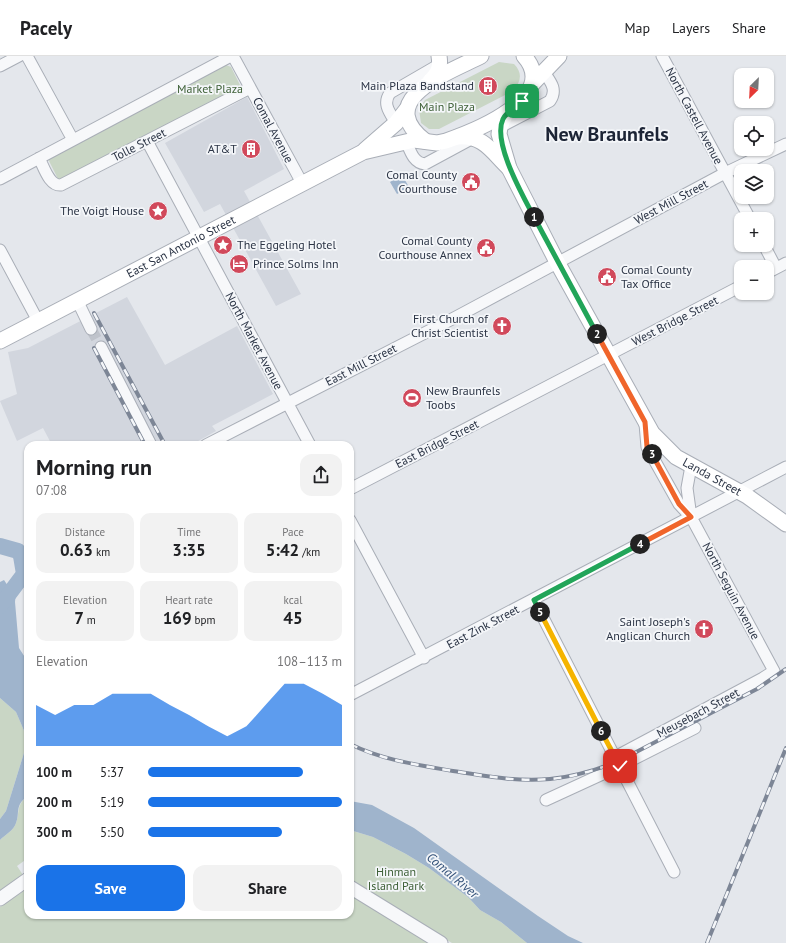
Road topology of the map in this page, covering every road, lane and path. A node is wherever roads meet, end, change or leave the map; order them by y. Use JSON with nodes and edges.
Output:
{"nodes":[{"id":1,"x":19,"y":56,"type":"edge"},
{"id":2,"x":27,"y":56,"type":"edge"},
{"id":3,"x":232,"y":56,"type":"edge"},
{"id":4,"x":481,"y":56,"type":"edge"},
{"id":5,"x":524,"y":56,"type":"edge"},
{"id":6,"x":560,"y":56,"type":"edge"},
{"id":7,"x":662,"y":56,"type":"edge"},
{"id":8,"x":440,"y":60,"type":"edge"},
{"id":9,"x":0,"y":66,"type":"edge"},
{"id":10,"x":543,"y":71,"type":"junction"},
{"id":11,"x":533,"y":83,"type":"junction"},
{"id":12,"x":425,"y":86,"type":"junction"},
{"id":13,"x":250,"y":88,"type":"junction"},
{"id":14,"x":407,"y":109,"type":"junction"},
{"id":15,"x":506,"y":113,"type":"junction"},
{"id":16,"x":396,"y":123,"type":"junction"},
{"id":17,"x":500,"y":127,"type":"junction"},
{"id":18,"x":458,"y":137,"type":"junction"},
{"id":19,"x":475,"y":138,"type":"junction"},
{"id":20,"x":73,"y":140,"type":"junction"},
{"id":21,"x":147,"y":141,"type":"junction"},
{"id":22,"x":406,"y":141,"type":"junction"},
{"id":23,"x":425,"y":141,"type":"junction"},
{"id":24,"x":786,"y":144,"type":"edge"},
{"id":25,"x":362,"y":152,"type":"junction"},
{"id":26,"x":40,"y":158,"type":"junction"},
{"id":27,"x":509,"y":168,"type":"junction"},
{"id":28,"x":725,"y":174,"type":"junction"},
{"id":29,"x":0,"y":179,"type":"edge"},
{"id":30,"x":302,"y":184,"type":"junction"},
{"id":31,"x":746,"y":212,"type":"edge"},
{"id":32,"x":199,"y":237,"type":"junction"},
{"id":33,"x":0,"y":250,"type":"edge"},
{"id":34,"x":768,"y":252,"type":"edge"},
{"id":35,"x":557,"y":262,"type":"junction"},
{"id":36,"x":776,"y":268,"type":"edge"},
{"id":37,"x":734,"y":290,"type":"edge"},
{"id":38,"x":77,"y":300,"type":"junction"},
{"id":39,"x":38,"y":321,"type":"junction"},
{"id":40,"x":91,"y":329,"type":"tunnel mouth"},
{"id":41,"x":0,"y":341,"type":"edge"},
{"id":42,"x":101,"y":347,"type":"tunnel mouth"},
{"id":43,"x":609,"y":355,"type":"junction"},
{"id":44,"x":287,"y":402,"type":"junction"},
{"id":45,"x":645,"y":422,"type":"junction"},
{"id":46,"x":149,"y":441,"type":"edge"},
{"id":47,"x":214,"y":441,"type":"edge"},
{"id":48,"x":308,"y":441,"type":"edge"},
{"id":49,"x":691,"y":466,"type":"junction"},
{"id":50,"x":786,"y":468,"type":"edge"},
{"id":51,"x":354,"y":487,"type":"edge"},
{"id":52,"x":739,"y":492,"type":"junction"},
{"id":53,"x":691,"y":517,"type":"junction"},
{"id":54,"x":786,"y":524,"type":"edge"},
{"id":55,"x":354,"y":527,"type":"edge"},
{"id":56,"x":534,"y":600,"type":"junction"},
{"id":57,"x":424,"y":658,"type":"junction"},
{"id":58,"x":771,"y":665,"type":"joint"},
{"id":59,"x":354,"y":693,"type":"edge"},
{"id":60,"x":695,"y":728,"type":"dead end"},
{"id":61,"x":617,"y":762,"type":"junction"},
{"id":62,"x":546,"y":800,"type":"dead end"},
{"id":63,"x":674,"y":872,"type":"dead end"},
{"id":64,"x":24,"y":882,"type":"edge"},
{"id":65,"x":354,"y":889,"type":"edge"},
{"id":66,"x":0,"y":899,"type":"edge"},
{"id":67,"x":441,"y":943,"type":"edge"}],
"edges":[{"from":1,"to":9,"type":"street"},
{"from":2,"to":20,"type":"street"},
{"from":3,"to":13,"type":"street","name":"Comal Avenue"},
{"from":3,"to":20,"type":"street"},
{"from":4,"to":12,"type":"main road"},
{"from":5,"to":11,"type":"main road"},
{"from":6,"to":10,"type":"main road"},
{"from":7,"to":28,"type":"street","name":"North Castell Avenue"},
{"from":8,"to":12,"type":"main road"},
{"from":8,"to":16,"type":"street"},
{"from":10,"to":11,"type":"main road"},
{"from":10,"to":17,"type":"street"},
{"from":11,"to":15,"type":"main road"},
{"from":12,"to":14,"type":"main road"},
{"from":13,"to":21,"type":"street","name":"Tolle Street"},
{"from":13,"to":30,"type":"street","name":"Comal Avenue"},
{"from":14,"to":16,"type":"main road","name":"East San Antonio Street"},
{"from":14,"to":23,"type":"main road"},
{"from":15,"to":17,"type":"main road"},
{"from":15,"to":18,"type":"main road"},
{"from":16,"to":25,"type":"main road","name":"East San Antonio Street"},
{"from":17,"to":27,"type":"main road","name":"North Seguin Avenue"},
{"from":18,"to":19,"type":"main road"},
{"from":18,"to":23,"type":"main road"},
{"from":19,"to":22,"type":"street"},
{"from":19,"to":27,"type":"main road","name":"North Seguin Avenue"},
{"from":20,"to":26,"type":"street"},
{"from":21,"to":26,"type":"street","name":"Tolle Street"},
{"from":21,"to":32,"type":"street","name":"North Market Avenue"},
{"from":22,"to":23,"type":"main road","name":"East San Antonio Street"},
{"from":22,"to":25,"type":"main road","name":"East San Antonio Street"},
{"from":24,"to":28,"type":"street","name":"West Mill Street"},
{"from":25,"to":30,"type":"main road","name":"East San Antonio Street"},
{"from":26,"to":29,"type":"street"},
{"from":27,"to":35,"type":"main road","name":"North Seguin Avenue"},
{"from":28,"to":31,"type":"street","name":"North Castell Avenue"},
{"from":28,"to":35,"type":"street","name":"West Mill Street"},
{"from":30,"to":32,"type":"main road","name":"East San Antonio Street"},
{"from":32,"to":38,"type":"main road","name":"East San Antonio Street"},
{"from":32,"to":44,"type":"street","name":"North Market Avenue"},
{"from":33,"to":39,"type":"street"},
{"from":34,"to":36,"type":"street"},
{"from":35,"to":43,"type":"main road","name":"North Seguin Avenue"},
{"from":35,"to":44,"type":"street","name":"East Mill Street"},
{"from":37,"to":43,"type":"street","name":"West Bridge Street"},
{"from":38,"to":39,"type":"main road","name":"East San Antonio Street"},
{"from":38,"to":40,"type":"street"},
{"from":39,"to":41,"type":"main road","name":"East San Antonio Street"},
{"from":42,"to":46,"type":"street"},
{"from":43,"to":45,"type":"main road","name":"North Seguin Avenue"},
{"from":43,"to":51,"type":"street","name":"East Bridge Street"},
{"from":44,"to":47,"type":"street","name":"East Mill Street"},
{"from":44,"to":48,"type":"street","name":"North Market Avenue"},
{"from":45,"to":49,"type":"main road","name":"Landa Street"},
{"from":45,"to":53,"type":"street","name":"North Seguin Avenue"},
{"from":49,"to":52,"type":"main road","name":"Landa Street"},
{"from":49,"to":53,"type":"street","name":"North Seguin Avenue"},
{"from":50,"to":52,"type":"street","name":"East Zink Street"},
{"from":52,"to":53,"type":"street","name":"East Zink Street"},
{"from":52,"to":54,"type":"main road","name":"Landa Street"},
{"from":53,"to":56,"type":"street","name":"East Zink Street"},
{"from":53,"to":58,"type":"street","name":"North Seguin Avenue"},
{"from":55,"to":57,"type":"street"},
{"from":56,"to":57,"type":"street","name":"East Zink Street"},
{"from":56,"to":61,"type":"street"},
{"from":57,"to":59,"type":"street","name":"East Zink Street"},
{"from":58,"to":61,"type":"street","name":"Meusebach Street"},
{"from":60,"to":61,"type":"street","name":"Meusebach Street"},
{"from":61,"to":62,"type":"street","name":"Meusebach Street"},
{"from":61,"to":63,"type":"street"},
{"from":64,"to":66,"type":"street"},
{"from":65,"to":67,"type":"street"}]}
